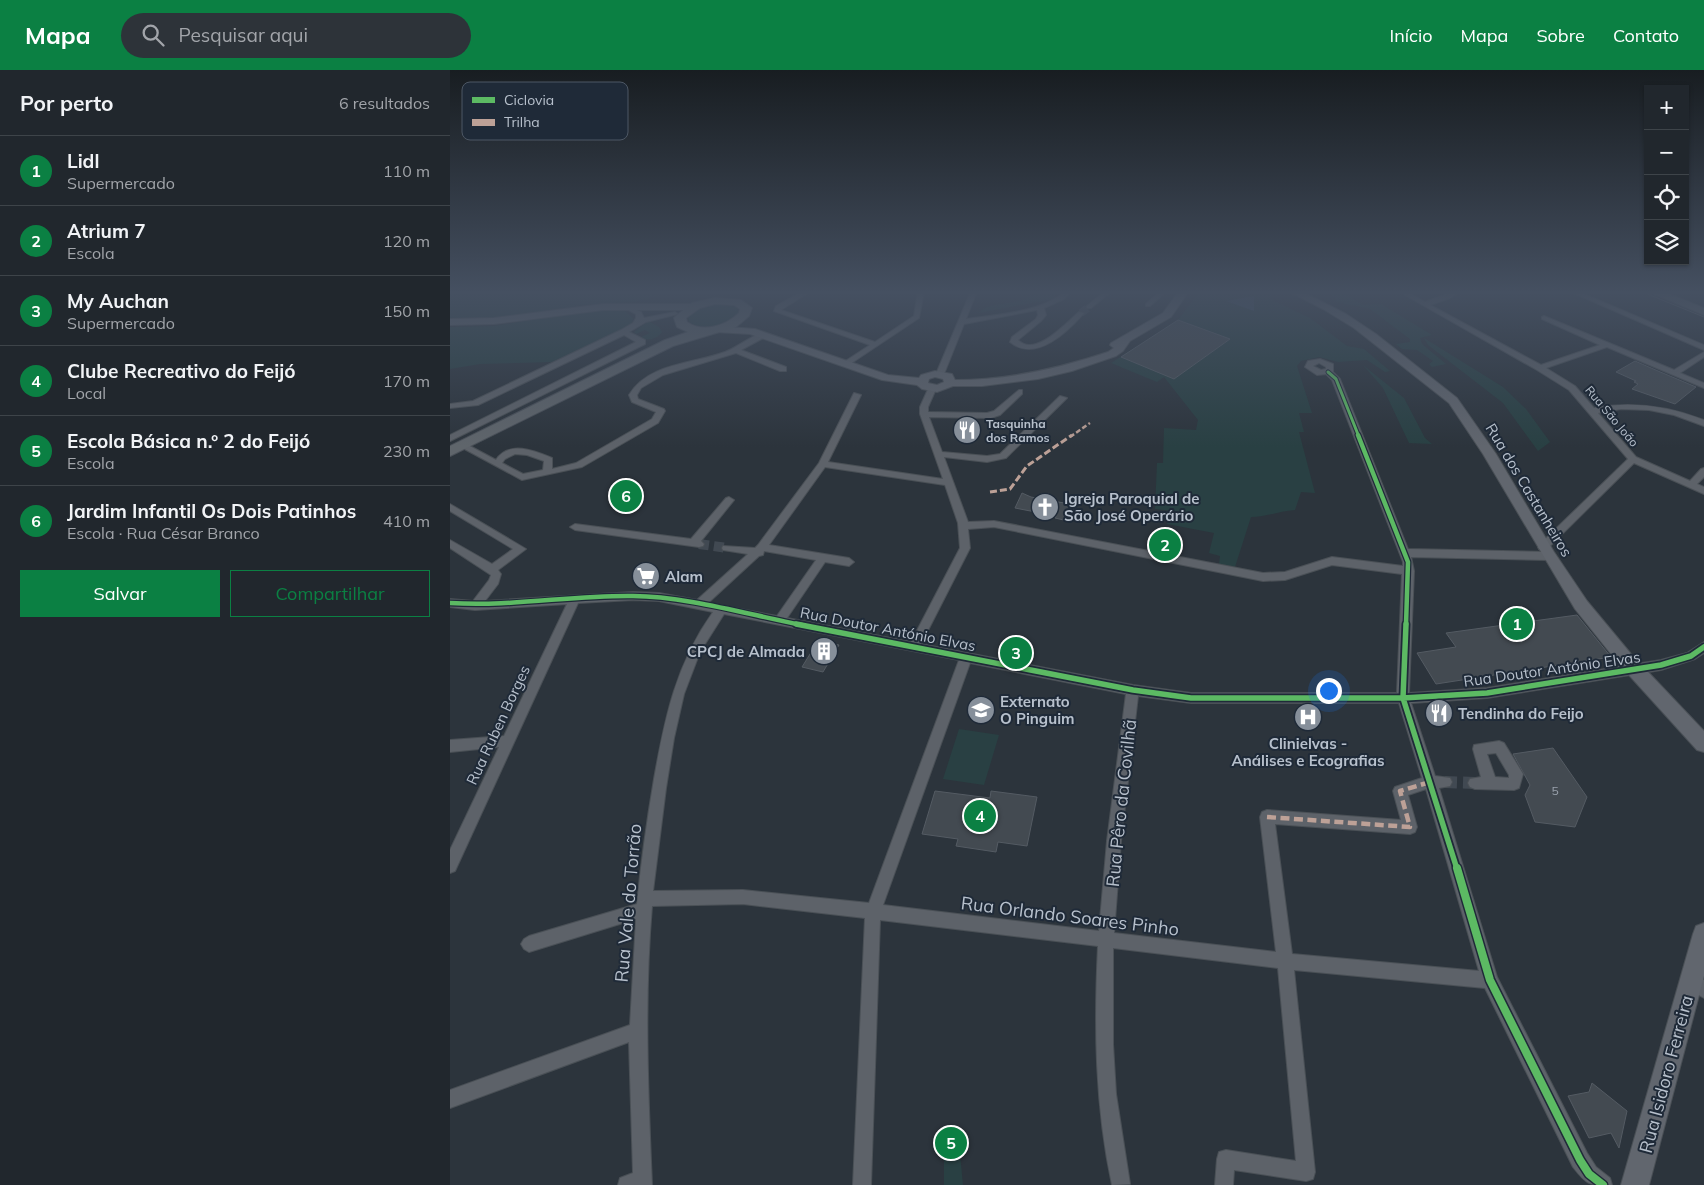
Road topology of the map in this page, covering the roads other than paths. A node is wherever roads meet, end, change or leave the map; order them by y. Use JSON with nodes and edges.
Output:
{"nodes":[{"id":1,"x":600,"y":343,"type":"edge"},
{"id":2,"x":640,"y":343,"type":"edge"},
{"id":3,"x":653,"y":343,"type":"edge"},
{"id":4,"x":669,"y":343,"type":"edge"},
{"id":5,"x":744,"y":343,"type":"edge"},
{"id":6,"x":786,"y":343,"type":"edge"},
{"id":7,"x":870,"y":343,"type":"edge"},
{"id":8,"x":879,"y":343,"type":"edge"},
{"id":9,"x":953,"y":343,"type":"edge"},
{"id":10,"x":1016,"y":343,"type":"edge"},
{"id":11,"x":1046,"y":343,"type":"edge"},
{"id":12,"x":1123,"y":343,"type":"edge"},
{"id":13,"x":1382,"y":343,"type":"edge"},
{"id":14,"x":1495,"y":343,"type":"edge"},
{"id":15,"x":1601,"y":343,"type":"edge"},
{"id":16,"x":1692,"y":343,"type":"edge"},
{"id":17,"x":876,"y":345,"type":"junction"},
{"id":18,"x":1606,"y":345,"type":"junction"},
{"id":19,"x":1704,"y":348,"type":"edge"},
{"id":20,"x":735,"y":350,"type":"junction"},
{"id":21,"x":1704,"y":354,"type":"edge"},
{"id":22,"x":847,"y":364,"type":"junction"},
{"id":23,"x":1540,"y":368,"type":"junction"},
{"id":24,"x":782,"y":369,"type":"dead end"},
{"id":25,"x":1328,"y":372,"type":"dead end"},
{"id":26,"x":940,"y":374,"type":"junction"},
{"id":27,"x":1674,"y":374,"type":"junction"},
{"id":28,"x":950,"y":383,"type":"junction"},
{"id":29,"x":927,"y":386,"type":"junction"},
{"id":30,"x":1704,"y":386,"type":"edge"},
{"id":31,"x":1019,"y":392,"type":"dead end"},
{"id":32,"x":857,"y":396,"type":"dead end"},
{"id":33,"x":1063,"y":398,"type":"dead end"},
{"id":34,"x":450,"y":406,"type":"edge"},
{"id":35,"x":1593,"y":411,"type":"junction"},
{"id":36,"x":924,"y":414,"type":"junction"},
{"id":37,"x":1704,"y":423,"type":"edge"},
{"id":38,"x":450,"y":438,"type":"edge"},
{"id":39,"x":456,"y":445,"type":"edge"},
{"id":40,"x":450,"y":452,"type":"edge"},
{"id":41,"x":939,"y":454,"type":"junction"},
{"id":42,"x":1633,"y":459,"type":"junction"},
{"id":43,"x":497,"y":464,"type":"junction"},
{"id":44,"x":823,"y":464,"type":"junction"},
{"id":45,"x":1704,"y":470,"type":"edge"},
{"id":46,"x":547,"y":471,"type":"junction"},
{"id":47,"x":949,"y":483,"type":"junction"},
{"id":48,"x":1691,"y":486,"type":"junction"},
{"id":49,"x":1704,"y":491,"type":"edge"},
{"id":50,"x":729,"y":500,"type":"dead end"},
{"id":51,"x":450,"y":507,"type":"edge"},
{"id":52,"x":964,"y":526,"type":"junction"},
{"id":53,"x":575,"y":527,"type":"dead end"},
{"id":54,"x":450,"y":543,"type":"edge"},
{"id":55,"x":727,"y":548,"type":"tunnel mouth"},
{"id":56,"x":760,"y":550,"type":"junction"},
{"id":57,"x":1546,"y":552,"type":"junction"},
{"id":58,"x":1405,"y":553,"type":"junction"},
{"id":59,"x":823,"y":558,"type":"junction"},
{"id":60,"x":849,"y":562,"type":"dead end"},
{"id":61,"x":492,"y":569,"type":"junction"},
{"id":62,"x":1409,"y":571,"type":"junction"},
{"id":63,"x":575,"y":598,"type":"junction"},
{"id":64,"x":450,"y":603,"type":"edge"},
{"id":65,"x":700,"y":604,"type":"junction"},
{"id":66,"x":475,"y":606,"type":"junction"},
{"id":67,"x":722,"y":608,"type":"junction"},
{"id":68,"x":780,"y":620,"type":"junction"},
{"id":69,"x":1704,"y":646,"type":"edge"},
{"id":70,"x":914,"y":647,"type":"junction"},
{"id":71,"x":966,"y":657,"type":"junction"},
{"id":72,"x":1636,"y":670,"type":"junction"},
{"id":73,"x":1134,"y":690,"type":"junction"},
{"id":74,"x":1403,"y":698,"type":"junction"},
{"id":75,"x":509,"y":740,"type":"junction"},
{"id":76,"x":1704,"y":744,"type":"edge"},
{"id":77,"x":450,"y":746,"type":"edge"},
{"id":78,"x":1437,"y":782,"type":"junction"},
{"id":79,"x":1475,"y":783,"type":"tunnel mouth"},
{"id":80,"x":1490,"y":783,"type":"dead end"},
{"id":81,"x":450,"y":866,"type":"edge"},
{"id":82,"x":645,"y":904,"type":"junction"},
{"id":83,"x":872,"y":912,"type":"junction"},
{"id":84,"x":1704,"y":934,"type":"edge"},
{"id":85,"x":1107,"y":941,"type":"junction"},
{"id":86,"x":530,"y":944,"type":"dead end"},
{"id":87,"x":1285,"y":961,"type":"junction"},
{"id":88,"x":1490,"y":980,"type":"junction"},
{"id":89,"x":1698,"y":986,"type":"edge"},
{"id":90,"x":638,"y":1030,"type":"junction"},
{"id":91,"x":450,"y":1099,"type":"edge"},
{"id":92,"x":638,"y":1183,"type":"edge"},
{"id":93,"x":1121,"y":1184,"type":"edge"},
{"id":94,"x":1634,"y":1184,"type":"edge"},
{"id":95,"x":862,"y":1185,"type":"edge"},
{"id":96,"x":1224,"y":1185,"type":"edge"},
{"id":97,"x":1603,"y":1185,"type":"edge"}],
"edges":[{"from":1,"to":34,"type":"street"},
{"from":2,"to":38,"type":"street"},
{"from":3,"to":39,"type":"main road"},
{"from":4,"to":39,"type":"main road"},
{"from":5,"to":20,"type":"street"},
{"from":6,"to":22,"type":"street"},
{"from":7,"to":17,"type":"street"},
{"from":8,"to":17,"type":"street"},
{"from":9,"to":26,"type":"street"},
{"from":10,"to":11,"type":"street"},
{"from":12,"to":28,"type":"street"},
{"from":13,"to":57,"type":"street","name":"Rua dos Castanheiros"},
{"from":14,"to":23,"type":"street","name":"Rua São João"},
{"from":15,"to":18,"type":"street"},
{"from":16,"to":19,"type":"street"},
{"from":17,"to":22,"type":"street"},
{"from":18,"to":23,"type":"street"},
{"from":18,"to":27,"type":"street"},
{"from":20,"to":24,"type":"street"},
{"from":20,"to":46,"type":"street"},
{"from":21,"to":27,"type":"street"},
{"from":22,"to":29,"type":"street"},
{"from":23,"to":35,"type":"street","name":"Rua São João"},
{"from":25,"to":58,"type":"street"},
{"from":26,"to":28,"type":"street"},
{"from":26,"to":29,"type":"street"},
{"from":27,"to":30,"type":"street"},
{"from":28,"to":29,"type":"street"},
{"from":29,"to":36,"type":"street"},
{"from":31,"to":36,"type":"street"},
{"from":32,"to":44,"type":"street"},
{"from":33,"to":41,"type":"street"},
{"from":35,"to":37,"type":"street"},
{"from":35,"to":42,"type":"street","name":"Rua São João"},
{"from":36,"to":41,"type":"street"},
{"from":39,"to":40,"type":"main road"},
{"from":39,"to":43,"type":"street"},
{"from":41,"to":47,"type":"street"},
{"from":42,"to":48,"type":"street","name":"Rua São João"},
{"from":42,"to":57,"type":"street"},
{"from":43,"to":46,"type":"street"},
{"from":43,"to":46,"type":"street"},
{"from":44,"to":47,"type":"street"},
{"from":44,"to":56,"type":"street"},
{"from":45,"to":48,"type":"street"},
{"from":47,"to":52,"type":"street"},
{"from":48,"to":49,"type":"street","name":"Rua São João"},
{"from":50,"to":53,"type":"street"},
{"from":51,"to":61,"type":"street"},
{"from":52,"to":62,"type":"street"},
{"from":52,"to":70,"type":"street"},
{"from":54,"to":61,"type":"street"},
{"from":55,"to":56,"type":"street"},
{"from":56,"to":59,"type":"street"},
{"from":56,"to":65,"type":"street"},
{"from":57,"to":58,"type":"street"},
{"from":57,"to":72,"type":"street","name":"Rua dos Castanheiros"},
{"from":58,"to":62,"type":"street"},
{"from":59,"to":60,"type":"street"},
{"from":59,"to":68,"type":"street"},
{"from":61,"to":66,"type":"street"},
{"from":62,"to":74,"type":"street"},
{"from":63,"to":65,"type":"street","name":"Rua Doutor António Elvas"},
{"from":63,"to":66,"type":"street","name":"Rua Doutor António Elvas"},
{"from":63,"to":75,"type":"street","name":"Rua Ruben Borges"},
{"from":64,"to":66,"type":"street","name":"Rua Doutor António Elvas"},
{"from":65,"to":67,"type":"street","name":"Rua Doutor António Elvas"},
{"from":67,"to":68,"type":"street","name":"Rua Doutor António Elvas"},
{"from":67,"to":82,"type":"street","name":"Rua Vale do Torrão"},
{"from":68,"to":70,"type":"street","name":"Rua Doutor António Elvas"},
{"from":69,"to":72,"type":"street","name":"Rua Doutor António Elvas"},
{"from":70,"to":71,"type":"street","name":"Rua Doutor António Elvas"},
{"from":71,"to":73,"type":"street","name":"Rua Doutor António Elvas"},
{"from":71,"to":83,"type":"street"},
{"from":72,"to":74,"type":"street","name":"Rua Doutor António Elvas"},
{"from":72,"to":76,"type":"street","name":"Rua dos Castanheiros"},
{"from":73,"to":74,"type":"street","name":"Rua Doutor António Elvas"},
{"from":73,"to":85,"type":"street","name":"Rua Pêro da Covilhã"},
{"from":74,"to":78,"type":"street"},
{"from":75,"to":77,"type":"street"},
{"from":75,"to":81,"type":"street","name":"Rua Ruben Borges"},
{"from":78,"to":87,"type":"street"},
{"from":78,"to":88,"type":"street"},
{"from":79,"to":80,"type":"street"},
{"from":82,"to":83,"type":"street","name":"Rua Orlando Soares Pinho"},
{"from":82,"to":86,"type":"street","name":"Rua Orlando Soares Pinho"},
{"from":82,"to":90,"type":"street","name":"Rua Vale do Torrão"},
{"from":83,"to":85,"type":"street","name":"Rua Orlando Soares Pinho"},
{"from":83,"to":95,"type":"street"},
{"from":84,"to":89,"type":"street","name":"Rua Isidoro Ferreira"},
{"from":85,"to":87,"type":"street","name":"Rua Orlando Soares Pinho"},
{"from":85,"to":93,"type":"street","name":"Rua Pêro da Covilhã"},
{"from":87,"to":88,"type":"street","name":"Rua Orlando Soares Pinho"},
{"from":87,"to":96,"type":"street"},
{"from":88,"to":97,"type":"street"},
{"from":89,"to":94,"type":"street","name":"Rua Isidoro Ferreira"},
{"from":90,"to":91,"type":"street"},
{"from":90,"to":92,"type":"street","name":"Rua Vale do Torrão"}]}
